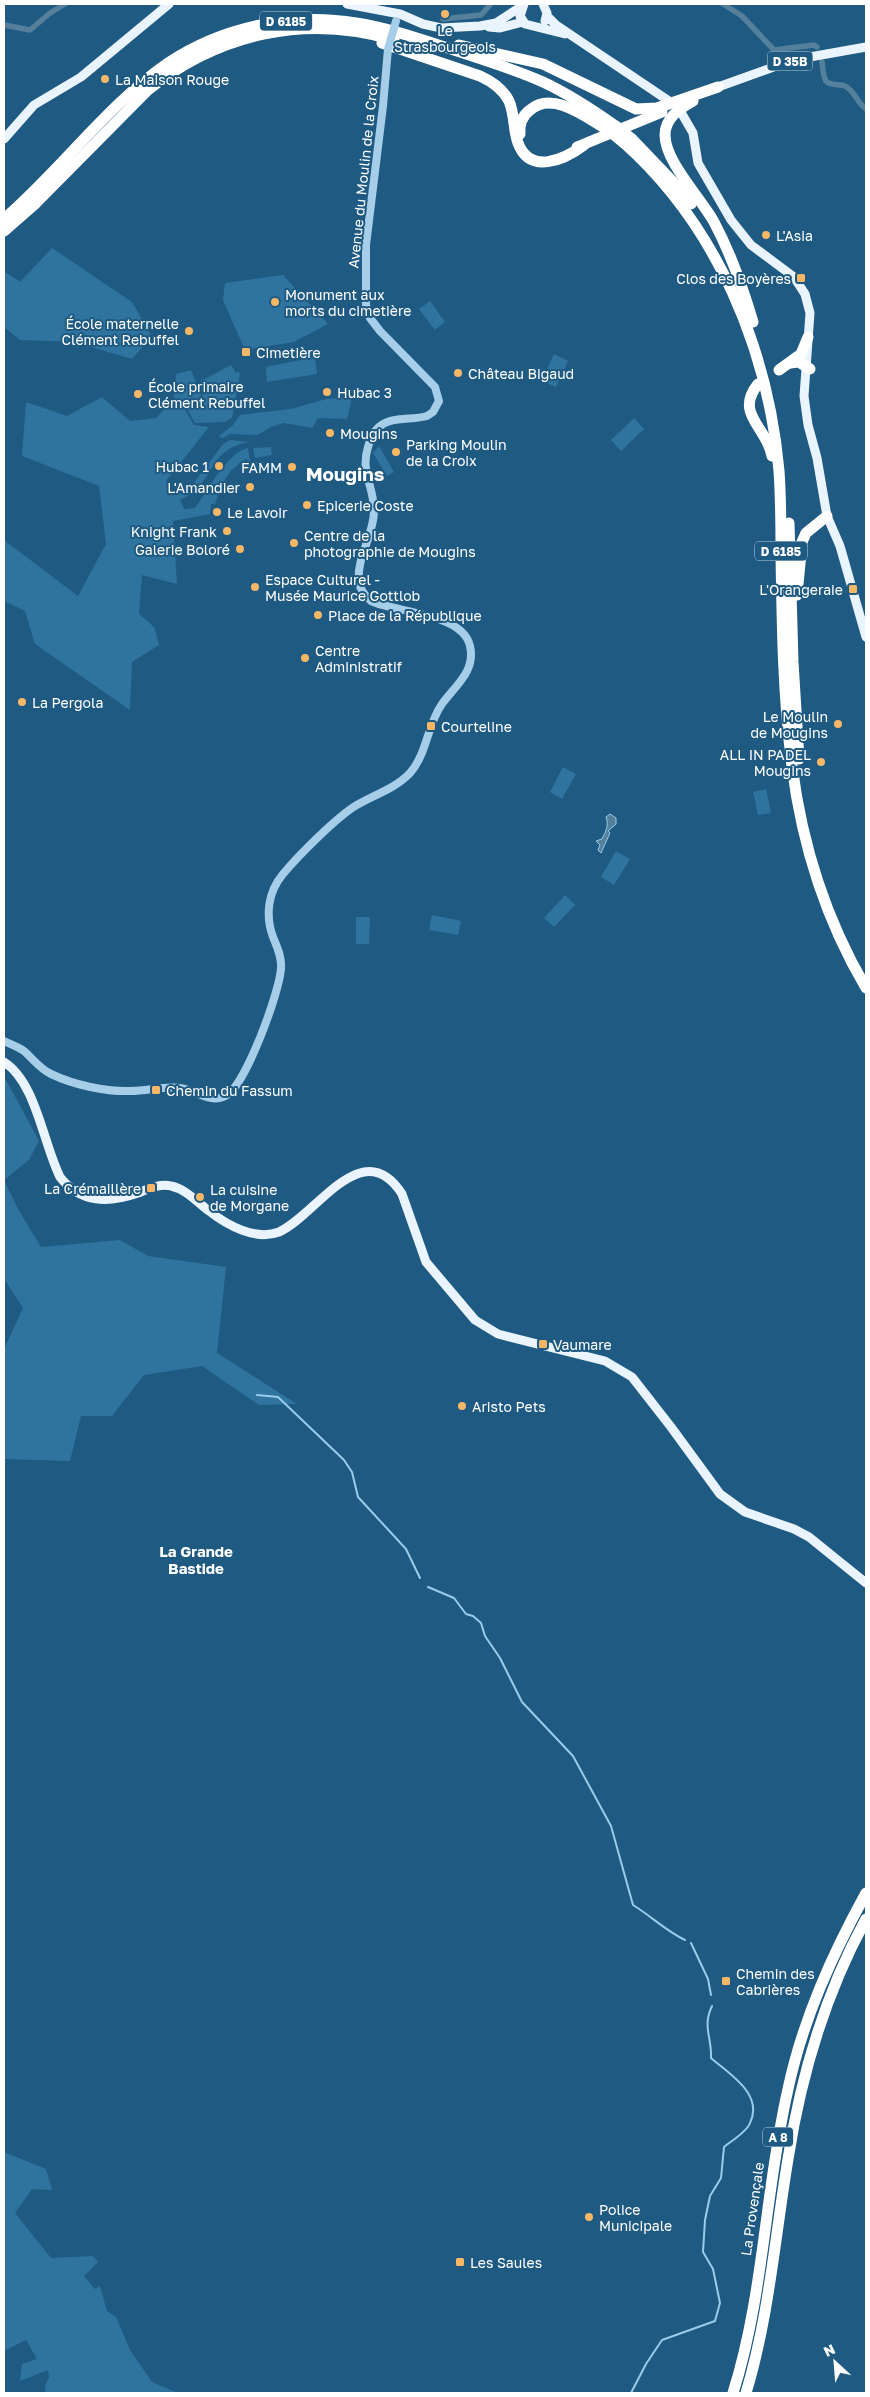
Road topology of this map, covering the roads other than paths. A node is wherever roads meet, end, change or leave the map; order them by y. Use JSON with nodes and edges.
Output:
{"nodes":[{"id":1,"x":169,"y":4,"type":"edge"},
{"id":2,"x":351,"y":4,"type":"edge"},
{"id":3,"x":543,"y":4,"type":"edge"},
{"id":4,"x":523,"y":5,"type":"edge"},
{"id":5,"x":547,"y":16,"type":"junction"},
{"id":6,"x":420,"y":17,"type":"junction"},
{"id":7,"x":398,"y":18,"type":"junction"},
{"id":8,"x":523,"y":22,"type":"junction"},
{"id":9,"x":480,"y":26,"type":"junction"},
{"id":10,"x":377,"y":27,"type":"junction"},
{"id":11,"x":534,"y":27,"type":"junction"},
{"id":12,"x":302,"y":28,"type":"junction"},
{"id":13,"x":441,"y":28,"type":"junction"},
{"id":14,"x":572,"y":36,"type":"junction"},
{"id":15,"x":866,"y":47,"type":"edge"},
{"id":16,"x":718,"y":87,"type":"junction"},
{"id":17,"x":669,"y":101,"type":"dead end"},
{"id":18,"x":682,"y":114,"type":"dead end"},
{"id":19,"x":612,"y":129,"type":"junction"},
{"id":20,"x":4,"y":139,"type":"edge"},
{"id":21,"x":628,"y":141,"type":"junction"},
{"id":22,"x":584,"y":145,"type":"junction"},
{"id":23,"x":698,"y":156,"type":"junction"},
{"id":24,"x":4,"y":219,"type":"edge"},
{"id":25,"x":4,"y":232,"type":"edge"},
{"id":26,"x":754,"y":322,"type":"junction"},
{"id":27,"x":808,"y":338,"type":"junction"},
{"id":28,"x":790,"y":362,"type":"junction"},
{"id":29,"x":808,"y":367,"type":"junction"},
{"id":30,"x":779,"y":370,"type":"dead end"},
{"id":31,"x":758,"y":384,"type":"dead end"},
{"id":32,"x":826,"y":521,"type":"junction"},
{"id":33,"x":781,"y":553,"type":"junction"},
{"id":34,"x":866,"y":637,"type":"edge"},
{"id":35,"x":793,"y":662,"type":"junction"},
{"id":36,"x":866,"y":974,"type":"edge"},
{"id":37,"x":866,"y":988,"type":"edge"},
{"id":38,"x":4,"y":1041,"type":"edge"},
{"id":39,"x":4,"y":1062,"type":"edge"},
{"id":40,"x":866,"y":1583,"type":"edge"},
{"id":41,"x":866,"y":1893,"type":"edge"},
{"id":42,"x":866,"y":1919,"type":"edge"},
{"id":43,"x":733,"y":2393,"type":"edge"},
{"id":44,"x":746,"y":2393,"type":"edge"}],
"edges":[{"from":1,"to":20,"type":"main road"},
{"from":2,"to":6,"type":"main road"},
{"from":2,"to":7,"type":"main road"},
{"from":3,"to":5,"type":"main road"},
{"from":4,"to":8,"type":"main road"},
{"from":4,"to":9,"type":"main road"},
{"from":5,"to":11,"type":"main road"},
{"from":5,"to":14,"type":"main road"},
{"from":6,"to":7,"type":"street"},
{"from":6,"to":13,"type":"main road"},
{"from":7,"to":13,"type":"main road"},
{"from":7,"to":38,"type":"street","name":"Avenue du Moulin de la Croix","bridge":true},
{"from":8,"to":9,"type":"main road"},
{"from":8,"to":11,"type":"main road"},
{"from":9,"to":13,"type":"main road"},
{"from":10,"to":16,"type":"highway"},
{"from":10,"to":19,"type":"highway","number":"D 6185"},
{"from":10,"to":24,"type":"highway","number":"D 6185"},
{"from":11,"to":14,"type":"main road"},
{"from":12,"to":19,"type":"highway","number":"D 6185"},
{"from":12,"to":22,"type":"highway"},
{"from":12,"to":25,"type":"highway","number":"D 6185"},
{"from":14,"to":17,"type":"main road"},
{"from":15,"to":16,"type":"main road","number":"D 35B"},
{"from":16,"to":22,"type":"highway"},
{"from":16,"to":26,"type":"highway"},
{"from":18,"to":23,"type":"main road"},
{"from":19,"to":21,"type":"highway","number":"D 6185","bridge":true},
{"from":19,"to":22,"type":"highway"},
{"from":21,"to":26,"type":"highway","number":"D 6185"},
{"from":21,"to":33,"type":"highway","number":"D 6185"},
{"from":23,"to":27,"type":"main road"},
{"from":23,"to":29,"type":"main road"},
{"from":26,"to":35,"type":"highway","number":"D 6185"},
{"from":27,"to":28,"type":"highway"},
{"from":27,"to":29,"type":"main road"},
{"from":28,"to":29,"type":"highway"},
{"from":28,"to":30,"type":"highway"},
{"from":29,"to":32,"type":"main road"},
{"from":31,"to":33,"type":"highway"},
{"from":32,"to":34,"type":"main road"},
{"from":32,"to":35,"type":"highway"},
{"from":33,"to":37,"type":"highway","number":"D 6185"},
{"from":35,"to":36,"type":"highway","number":"D 6185"},
{"from":39,"to":40,"type":"main road"},
{"from":41,"to":43,"type":"highway","name":"La Provençale","number":"A 8"},
{"from":42,"to":44,"type":"highway","name":"La Provençale","number":"A 8"}]}
